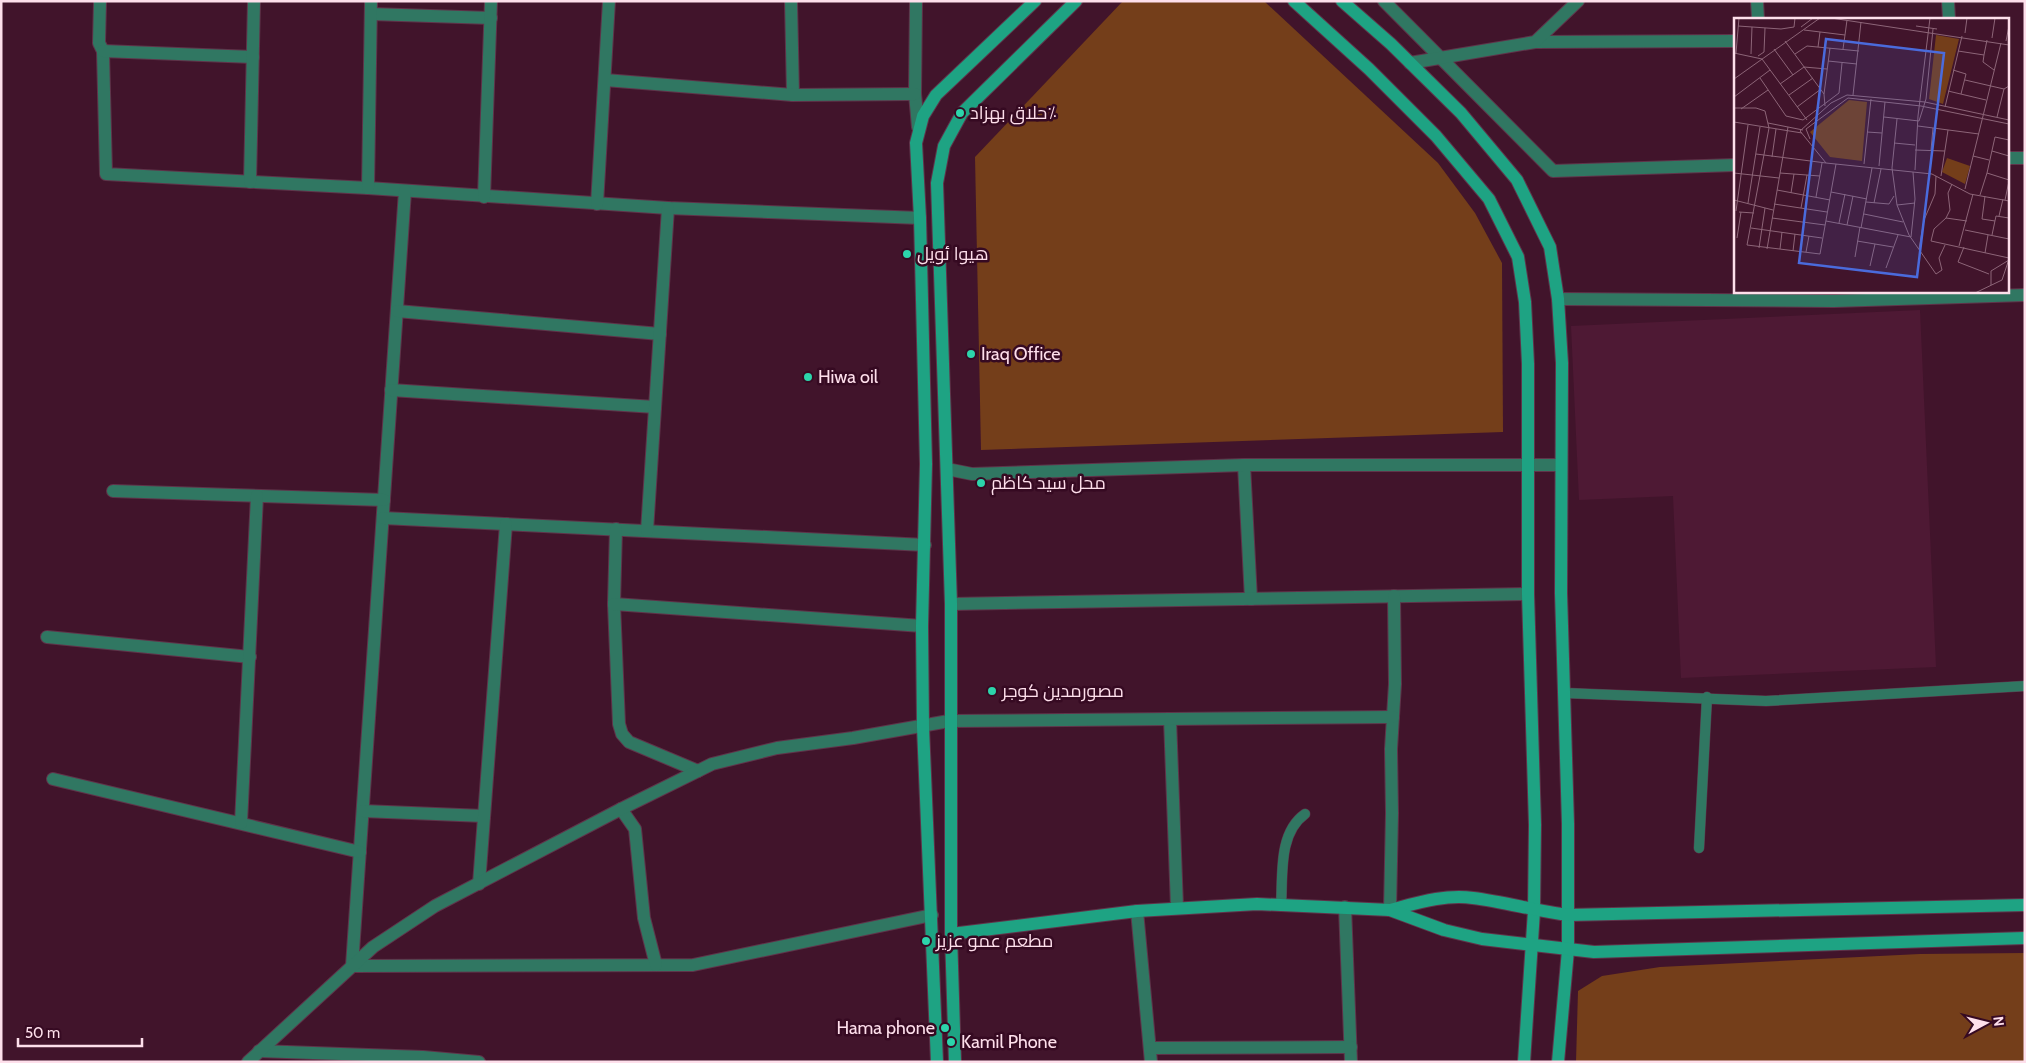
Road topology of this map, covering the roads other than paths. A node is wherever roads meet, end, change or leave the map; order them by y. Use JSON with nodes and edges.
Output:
{"nodes":[{"id":1,"x":100,"y":1,"type":"edge"},
{"id":2,"x":254,"y":1,"type":"edge"},
{"id":3,"x":491,"y":1,"type":"edge"},
{"id":4,"x":609,"y":1,"type":"edge"},
{"id":5,"x":791,"y":1,"type":"edge"},
{"id":6,"x":916,"y":1,"type":"edge"},
{"id":7,"x":1034,"y":1,"type":"edge"},
{"id":8,"x":1076,"y":1,"type":"edge"},
{"id":9,"x":1294,"y":1,"type":"edge"},
{"id":10,"x":1342,"y":1,"type":"edge"},
{"id":11,"x":1384,"y":1,"type":"edge"},
{"id":12,"x":1757,"y":1,"type":"edge"},
{"id":13,"x":1948,"y":1,"type":"edge"},
{"id":14,"x":1569,"y":4,"type":"edge"},
{"id":15,"x":371,"y":7,"type":"edge"},
{"id":16,"x":491,"y":18,"type":"junction"},
{"id":17,"x":1758,"y":18,"type":"edge"},
{"id":18,"x":1949,"y":18,"type":"edge"},
{"id":19,"x":1734,"y":41,"type":"edge"},
{"id":20,"x":1535,"y":42,"type":"junction"},
{"id":21,"x":102,"y":51,"type":"junction"},
{"id":22,"x":253,"y":57,"type":"junction"},
{"id":23,"x":1438,"y":57,"type":"junction"},
{"id":24,"x":1410,"y":63,"type":"junction"},
{"id":25,"x":605,"y":80,"type":"junction"},
{"id":26,"x":915,"y":94,"type":"junction"},
{"id":27,"x":793,"y":96,"type":"junction"},
{"id":28,"x":918,"y":127,"type":"junction"},
{"id":29,"x":2008,"y":158,"type":"edge"},
{"id":30,"x":2025,"y":158,"type":"edge"},
{"id":31,"x":1734,"y":166,"type":"edge"},
{"id":32,"x":250,"y":182,"type":"junction"},
{"id":33,"x":368,"y":188,"type":"junction"},
{"id":34,"x":405,"y":191,"type":"junction"},
{"id":35,"x":484,"y":197,"type":"junction"},
{"id":36,"x":597,"y":204,"type":"junction"},
{"id":37,"x":668,"y":208,"type":"junction"},
{"id":38,"x":920,"y":218,"type":"junction"},
{"id":39,"x":1956,"y":295,"type":"edge"},
{"id":40,"x":2025,"y":295,"type":"edge"},
{"id":41,"x":1834,"y":296,"type":"edge"},
{"id":42,"x":1558,"y":299,"type":"junction"},
{"id":43,"x":397,"y":311,"type":"junction"},
{"id":44,"x":660,"y":334,"type":"junction"},
{"id":45,"x":391,"y":390,"type":"junction"},
{"id":46,"x":655,"y":407,"type":"junction"},
{"id":47,"x":1244,"y":465,"type":"junction"},
{"id":48,"x":1528,"y":465,"type":"junction"},
{"id":49,"x":1561,"y":465,"type":"junction"},
{"id":50,"x":947,"y":469,"type":"junction"},
{"id":51,"x":114,"y":491,"type":"dead end"},
{"id":52,"x":258,"y":496,"type":"junction"},
{"id":53,"x":384,"y":500,"type":"junction"},
{"id":54,"x":382,"y":518,"type":"junction"},
{"id":55,"x":506,"y":524,"type":"junction"},
{"id":56,"x":616,"y":529,"type":"junction"},
{"id":57,"x":647,"y":531,"type":"junction"},
{"id":58,"x":924,"y":545,"type":"junction"},
{"id":59,"x":1528,"y":594,"type":"junction"},
{"id":60,"x":1394,"y":596,"type":"junction"},
{"id":61,"x":1251,"y":599,"type":"junction"},
{"id":62,"x":614,"y":604,"type":"junction"},
{"id":63,"x":951,"y":604,"type":"junction"},
{"id":64,"x":922,"y":626,"type":"junction"},
{"id":65,"x":47,"y":637,"type":"dead end"},
{"id":66,"x":250,"y":657,"type":"junction"},
{"id":67,"x":2025,"y":686,"type":"edge"},
{"id":68,"x":1565,"y":694,"type":"junction"},
{"id":69,"x":1707,"y":697,"type":"junction"},
{"id":70,"x":1393,"y":717,"type":"junction"},
{"id":71,"x":1170,"y":719,"type":"junction"},
{"id":72,"x":949,"y":721,"type":"junction"},
{"id":73,"x":923,"y":727,"type":"junction"},
{"id":74,"x":698,"y":770,"type":"junction"},
{"id":75,"x":53,"y":778,"type":"dead end"},
{"id":76,"x":621,"y":808,"type":"junction"},
{"id":77,"x":362,"y":811,"type":"junction"},
{"id":78,"x":1305,"y":814,"type":"dead end"},
{"id":79,"x":484,"y":816,"type":"junction"},
{"id":80,"x":241,"y":823,"type":"junction"},
{"id":81,"x":1699,"y":848,"type":"dead end"},
{"id":82,"x":360,"y":852,"type":"junction"},
{"id":83,"x":479,"y":884,"type":"junction"},
{"id":84,"x":2025,"y":905,"type":"edge"},
{"id":85,"x":1281,"y":906,"type":"junction"},
{"id":86,"x":1177,"y":907,"type":"junction"},
{"id":87,"x":1345,"y":907,"type":"junction"},
{"id":88,"x":1390,"y":910,"type":"junction"},
{"id":89,"x":1137,"y":911,"type":"junction"},
{"id":90,"x":1534,"y":911,"type":"junction"},
{"id":91,"x":932,"y":915,"type":"junction"},
{"id":92,"x":1568,"y":915,"type":"junction"},
{"id":93,"x":951,"y":934,"type":"junction"},
{"id":94,"x":2025,"y":938,"type":"edge"},
{"id":95,"x":1532,"y":945,"type":"junction"},
{"id":96,"x":1568,"y":950,"type":"junction"},
{"id":97,"x":656,"y":965,"type":"junction"},
{"id":98,"x":352,"y":966,"type":"junction"},
{"id":99,"x":1351,"y":1047,"type":"junction"},
{"id":100,"x":1150,"y":1048,"type":"junction"},
{"id":101,"x":260,"y":1051,"type":"junction"},
{"id":102,"x":422,"y":1060,"type":"edge"},
{"id":103,"x":248,"y":1062,"type":"edge"},
{"id":104,"x":479,"y":1062,"type":"edge"},
{"id":105,"x":937,"y":1062,"type":"edge"},
{"id":106,"x":955,"y":1062,"type":"edge"},
{"id":107,"x":1151,"y":1062,"type":"edge"},
{"id":108,"x":1350,"y":1062,"type":"edge"},
{"id":109,"x":1524,"y":1062,"type":"edge"},
{"id":110,"x":1558,"y":1062,"type":"edge"}],
"edges":[{"from":1,"to":21,"type":"street"},
{"from":2,"to":22,"type":"street"},
{"from":3,"to":16,"type":"street"},
{"from":4,"to":25,"type":"street"},
{"from":5,"to":27,"type":"street"},
{"from":6,"to":26,"type":"street"},
{"from":7,"to":28,"type":"main road"},
{"from":8,"to":50,"type":"main road"},
{"from":9,"to":48,"type":"main road"},
{"from":10,"to":24,"type":"main road"},
{"from":11,"to":23,"type":"street"},
{"from":12,"to":17,"type":"street"},
{"from":13,"to":18,"type":"street"},
{"from":14,"to":20,"type":"street"},
{"from":15,"to":16,"type":"street"},
{"from":15,"to":33,"type":"street"},
{"from":16,"to":35,"type":"street"},
{"from":19,"to":20,"type":"street"},
{"from":20,"to":23,"type":"street"},
{"from":21,"to":22,"type":"street"},
{"from":21,"to":32,"type":"street"},
{"from":22,"to":32,"type":"street"},
{"from":23,"to":24,"type":"street"},
{"from":23,"to":31,"type":"street"},
{"from":24,"to":42,"type":"main road"},
{"from":25,"to":27,"type":"street"},
{"from":25,"to":36,"type":"street"},
{"from":26,"to":27,"type":"street"},
{"from":26,"to":28,"type":"street"},
{"from":28,"to":38,"type":"main road"},
{"from":29,"to":30,"type":"street"},
{"from":32,"to":33,"type":"street"},
{"from":33,"to":34,"type":"street"},
{"from":34,"to":35,"type":"street"},
{"from":34,"to":43,"type":"street"},
{"from":35,"to":36,"type":"street"},
{"from":36,"to":37,"type":"street"},
{"from":37,"to":38,"type":"street"},
{"from":37,"to":44,"type":"street"},
{"from":38,"to":58,"type":"main road"},
{"from":39,"to":40,"type":"street"},
{"from":39,"to":41,"type":"street"},
{"from":41,"to":42,"type":"street"},
{"from":42,"to":49,"type":"main road"},
{"from":43,"to":44,"type":"street"},
{"from":43,"to":45,"type":"street"},
{"from":44,"to":46,"type":"street"},
{"from":45,"to":46,"type":"street"},
{"from":45,"to":53,"type":"street"},
{"from":46,"to":57,"type":"street"},
{"from":47,"to":48,"type":"street"},
{"from":47,"to":50,"type":"street"},
{"from":47,"to":61,"type":"street"},
{"from":48,"to":49,"type":"street"},
{"from":48,"to":59,"type":"main road"},
{"from":49,"to":68,"type":"main road"},
{"from":50,"to":63,"type":"main road"},
{"from":51,"to":52,"type":"street"},
{"from":52,"to":53,"type":"street"},
{"from":52,"to":66,"type":"street"},
{"from":53,"to":54,"type":"street"},
{"from":54,"to":55,"type":"street"},
{"from":54,"to":77,"type":"street"},
{"from":55,"to":56,"type":"street"},
{"from":55,"to":79,"type":"street"},
{"from":56,"to":57,"type":"street"},
{"from":56,"to":62,"type":"street"},
{"from":57,"to":58,"type":"street"},
{"from":58,"to":64,"type":"main road"},
{"from":59,"to":60,"type":"street"},
{"from":59,"to":90,"type":"main road"},
{"from":60,"to":61,"type":"street"},
{"from":60,"to":70,"type":"street"},
{"from":61,"to":63,"type":"street"},
{"from":62,"to":64,"type":"street"},
{"from":62,"to":74,"type":"street"},
{"from":63,"to":72,"type":"main road"},
{"from":64,"to":73,"type":"main road"},
{"from":65,"to":66,"type":"street"},
{"from":66,"to":80,"type":"street"},
{"from":67,"to":69,"type":"lane"},
{"from":68,"to":69,"type":"lane"},
{"from":68,"to":92,"type":"main road"},
{"from":69,"to":81,"type":"lane"},
{"from":70,"to":71,"type":"street"},
{"from":70,"to":88,"type":"street"},
{"from":71,"to":72,"type":"street"},
{"from":71,"to":86,"type":"street"},
{"from":72,"to":73,"type":"street"},
{"from":72,"to":93,"type":"main road"},
{"from":73,"to":74,"type":"street"},
{"from":73,"to":91,"type":"main road"},
{"from":74,"to":76,"type":"street"},
{"from":75,"to":80,"type":"street"},
{"from":76,"to":83,"type":"street"},
{"from":76,"to":97,"type":"street"},
{"from":77,"to":79,"type":"street"},
{"from":77,"to":82,"type":"street"},
{"from":78,"to":85,"type":"lane"},
{"from":79,"to":83,"type":"street"},
{"from":80,"to":82,"type":"street"},
{"from":82,"to":98,"type":"street"},
{"from":83,"to":98,"type":"street"},
{"from":84,"to":92,"type":"main road"},
{"from":85,"to":86,"type":"main road"},
{"from":85,"to":87,"type":"main road"},
{"from":86,"to":89,"type":"main road"},
{"from":87,"to":88,"type":"main road"},
{"from":87,"to":99,"type":"street"},
{"from":88,"to":90,"type":"main road"},
{"from":88,"to":95,"type":"main road"},
{"from":89,"to":93,"type":"main road"},
{"from":89,"to":100,"type":"street"},
{"from":90,"to":92,"type":"main road"},
{"from":90,"to":95,"type":"main road"},
{"from":91,"to":97,"type":"street"},
{"from":91,"to":105,"type":"main road"},
{"from":92,"to":96,"type":"main road"},
{"from":93,"to":106,"type":"main road"},
{"from":94,"to":96,"type":"main road"},
{"from":95,"to":96,"type":"main road"},
{"from":95,"to":109,"type":"main road"},
{"from":96,"to":110,"type":"main road"},
{"from":97,"to":98,"type":"street"},
{"from":98,"to":101,"type":"street"},
{"from":99,"to":100,"type":"street"},
{"from":99,"to":108,"type":"street"},
{"from":100,"to":107,"type":"street"},
{"from":101,"to":102,"type":"street"},
{"from":101,"to":103,"type":"street"},
{"from":102,"to":104,"type":"street"}]}
